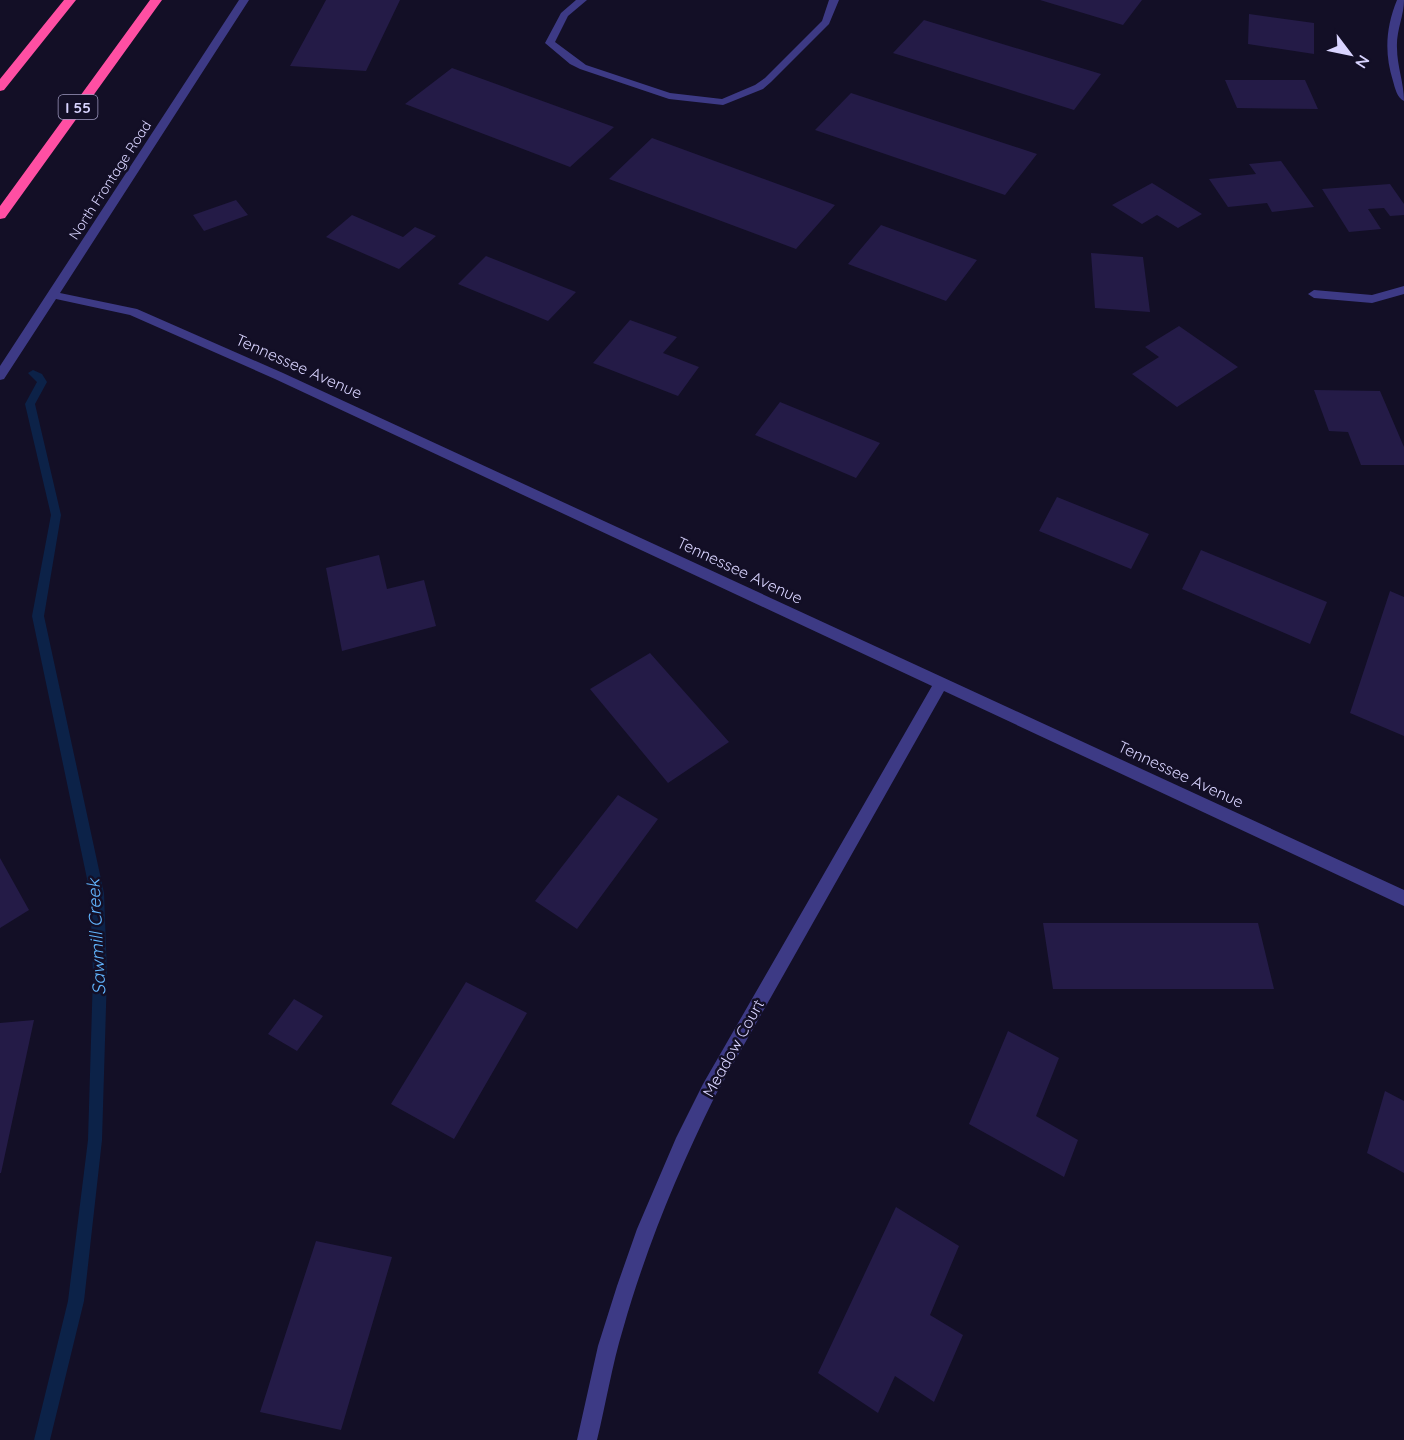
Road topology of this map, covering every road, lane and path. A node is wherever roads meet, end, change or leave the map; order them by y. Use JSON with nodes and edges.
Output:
{"nodes":[{"id":1,"x":70,"y":0,"type":"edge"},
{"id":2,"x":156,"y":0,"type":"edge"},
{"id":3,"x":244,"y":0,"type":"edge"},
{"id":4,"x":582,"y":0,"type":"edge"},
{"id":5,"x":834,"y":0,"type":"edge"},
{"id":6,"x":1402,"y":0,"type":"edge"},
{"id":7,"x":0,"y":87,"type":"edge"},
{"id":8,"x":1404,"y":98,"type":"edge"},
{"id":9,"x":0,"y":215,"type":"edge"},
{"id":10,"x":1404,"y":290,"type":"edge"},
{"id":11,"x":53,"y":294,"type":"junction"},
{"id":12,"x":1314,"y":294,"type":"dead end"},
{"id":13,"x":0,"y":376,"type":"edge"},
{"id":14,"x":941,"y":683,"type":"junction"},
{"id":15,"x":1404,"y":897,"type":"edge"},
{"id":16,"x":587,"y":1440,"type":"edge"}],
"edges":[{"from":1,"to":7,"type":"highway"},
{"from":2,"to":9,"type":"highway","number":"I 55"},
{"from":3,"to":11,"type":"street","name":"North Frontage Road"},
{"from":4,"to":5,"type":"street"},
{"from":6,"to":8,"type":"street"},
{"from":10,"to":12,"type":"street"},
{"from":11,"to":13,"type":"street","name":"North Frontage Road"},
{"from":11,"to":14,"type":"street","name":"Tennessee Avenue"},
{"from":14,"to":15,"type":"street","name":"Tennessee Avenue"},
{"from":14,"to":16,"type":"street","name":"Meadow Court"}]}
